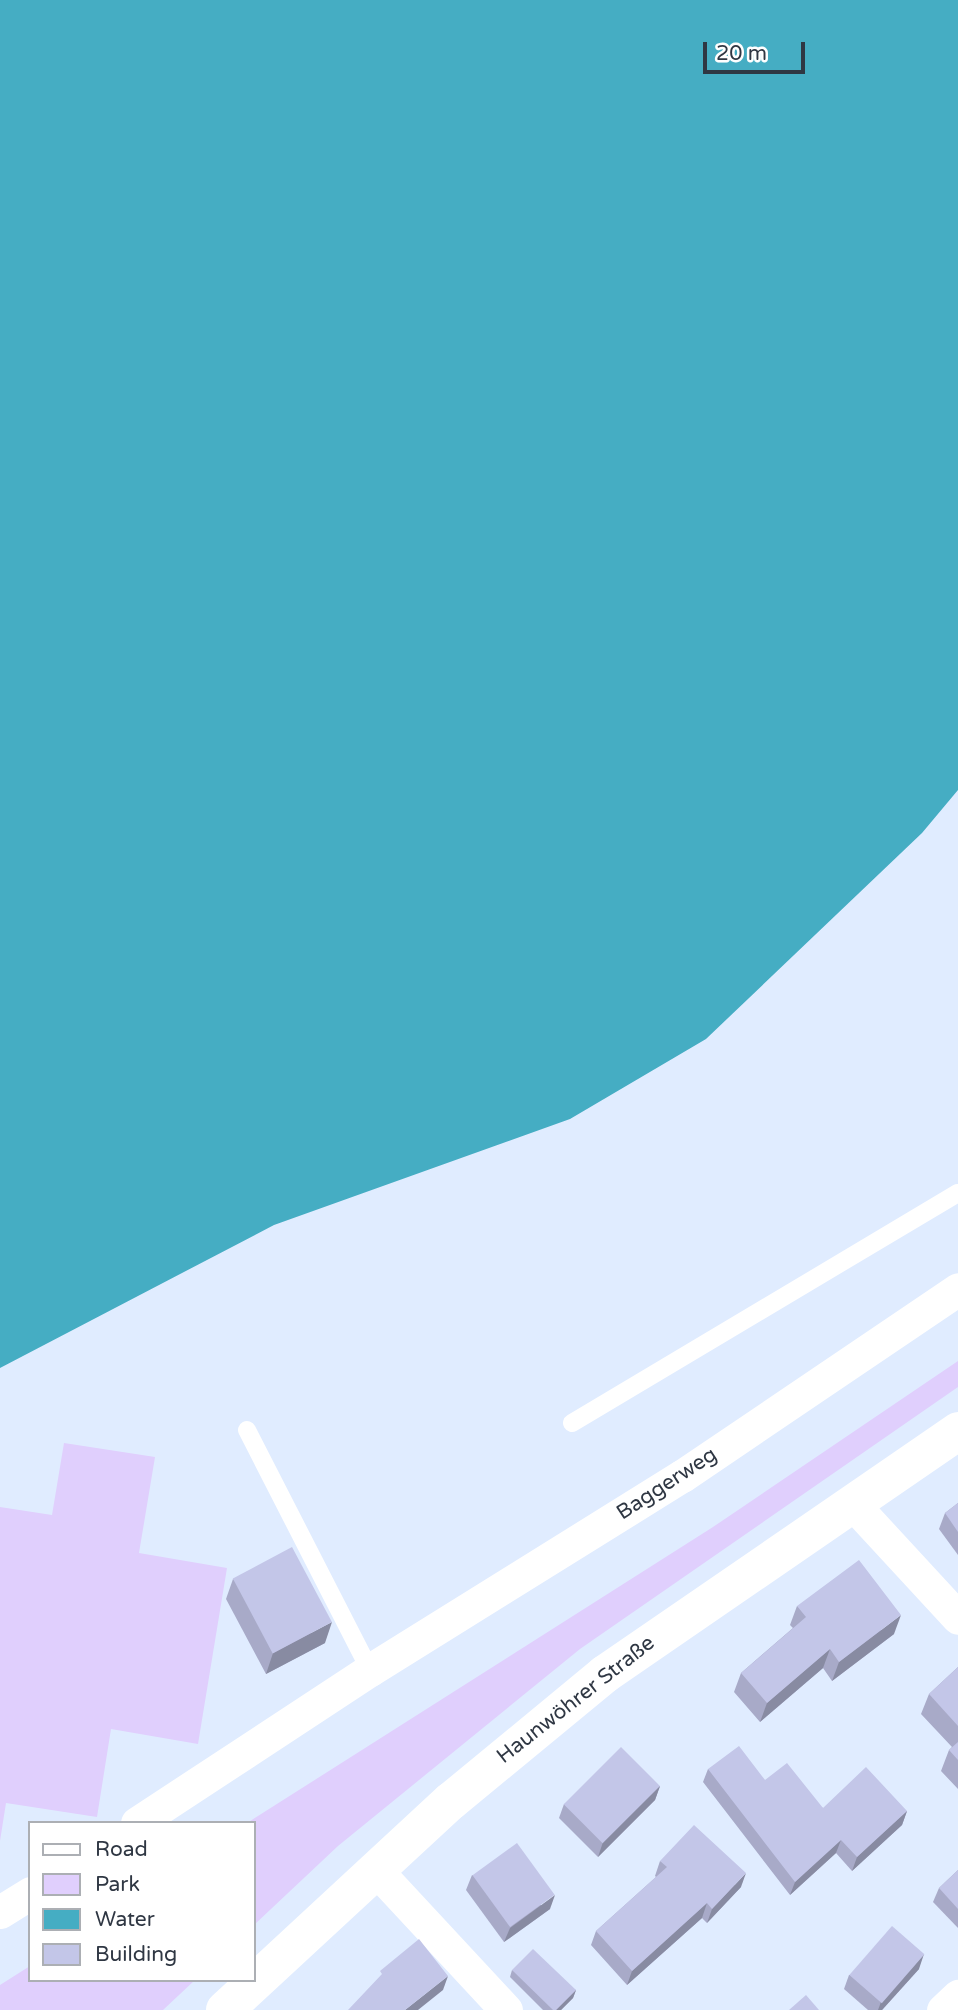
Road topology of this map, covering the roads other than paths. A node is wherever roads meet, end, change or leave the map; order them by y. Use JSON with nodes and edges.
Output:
{"nodes":[{"id":1,"x":958,"y":1193,"type":"edge"},
{"id":2,"x":958,"y":1289,"type":"edge"},
{"id":3,"x":572,"y":1423,"type":"dead end"},
{"id":4,"x":247,"y":1430,"type":"dead end"},
{"id":5,"x":958,"y":1431,"type":"edge"},
{"id":6,"x":852,"y":1503,"type":"junction"},
{"id":7,"x":958,"y":1618,"type":"edge"},
{"id":8,"x":370,"y":1670,"type":"junction"},
{"id":9,"x":140,"y":1821,"type":"edge"},
{"id":10,"x":376,"y":1870,"type":"junction"},
{"id":11,"x":28,"y":1894,"type":"edge"},
{"id":12,"x":0,"y":1912,"type":"edge"},
{"id":13,"x":256,"y":1981,"type":"edge"},
{"id":14,"x":255,"y":1982,"type":"edge"},
{"id":15,"x":958,"y":1996,"type":"edge"},
{"id":16,"x":225,"y":2010,"type":"edge"},
{"id":17,"x":506,"y":2010,"type":"edge"},
{"id":18,"x":943,"y":2010,"type":"edge"}],
"edges":[{"from":1,"to":3,"type":"lane"},
{"from":2,"to":8,"type":"street","name":"Baggerweg"},
{"from":4,"to":8,"type":"lane"},
{"from":5,"to":6,"type":"street","name":"Haunwöhrer Straße"},
{"from":6,"to":7,"type":"street"},
{"from":6,"to":10,"type":"street","name":"Haunwöhrer Straße"},
{"from":8,"to":9,"type":"street","name":"Baggerweg"},
{"from":10,"to":13,"type":"street","name":"Haunwöhrer Straße"},
{"from":10,"to":17,"type":"street"},
{"from":11,"to":12,"type":"street"},
{"from":14,"to":16,"type":"street","name":"Haunwöhrer Straße"},
{"from":15,"to":18,"type":"street"}]}
